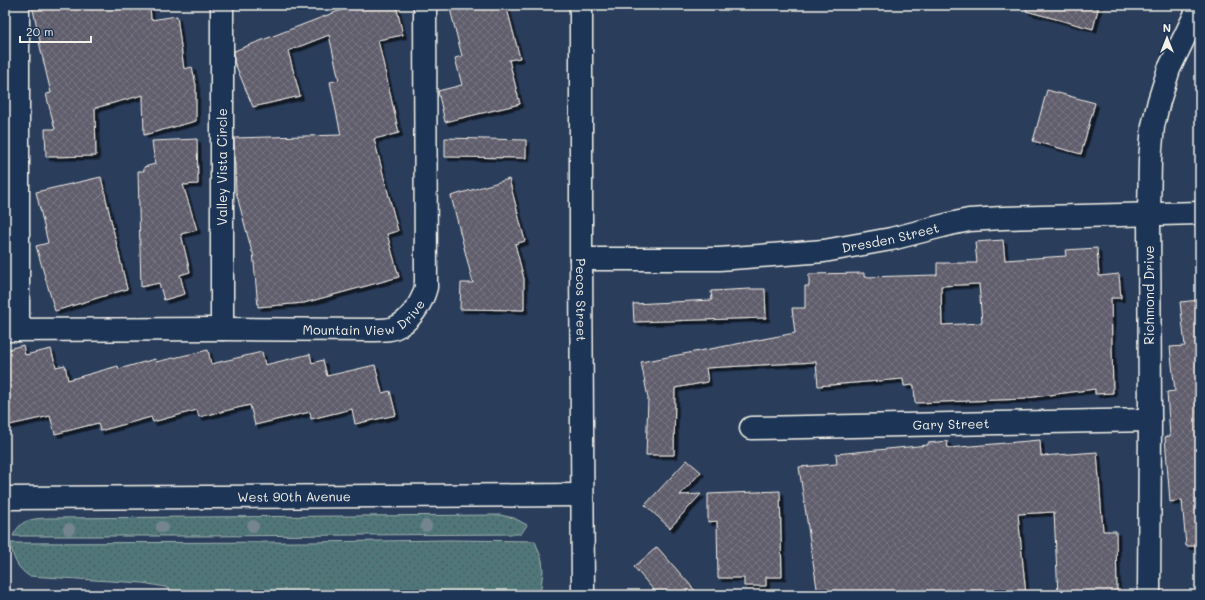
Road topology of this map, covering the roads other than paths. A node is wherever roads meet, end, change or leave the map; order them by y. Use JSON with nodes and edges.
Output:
{"nodes":[{"id":1,"x":18,"y":5,"type":"edge"},
{"id":2,"x":222,"y":5,"type":"edge"},
{"id":3,"x":425,"y":5,"type":"edge"},
{"id":4,"x":581,"y":5,"type":"edge"},
{"id":5,"x":1200,"y":5,"type":"edge"},
{"id":6,"x":1200,"y":213,"type":"edge"},
{"id":7,"x":1149,"y":215,"type":"junction"},
{"id":8,"x":581,"y":259,"type":"junction"},
{"id":9,"x":222,"y":329,"type":"junction"},
{"id":10,"x":12,"y":330,"type":"edge"},
{"id":11,"x":1150,"y":420,"type":"junction"},
{"id":12,"x":751,"y":428,"type":"dead end"},
{"id":13,"x":582,"y":495,"type":"junction"},
{"id":14,"x":5,"y":498,"type":"edge"},
{"id":15,"x":583,"y":595,"type":"edge"},
{"id":16,"x":1149,"y":595,"type":"edge"}],
"edges":[{"from":1,"to":10,"type":"street"},
{"from":2,"to":9,"type":"street","name":"Valley Vista Circle"},
{"from":3,"to":9,"type":"street","name":"Mountain View Drive"},
{"from":4,"to":8,"type":"street","name":"Pecos Street"},
{"from":5,"to":7,"type":"street","name":"Richmond Drive"},
{"from":6,"to":7,"type":"street","name":"Dresden Street"},
{"from":7,"to":8,"type":"street","name":"Dresden Street"},
{"from":7,"to":11,"type":"street","name":"Richmond Drive"},
{"from":8,"to":13,"type":"street","name":"Pecos Street"},
{"from":9,"to":10,"type":"street","name":"Mountain View Drive"},
{"from":11,"to":12,"type":"street","name":"Gary Street"},
{"from":11,"to":16,"type":"street","name":"Richmond Drive"},
{"from":13,"to":14,"type":"street","name":"West 90th Avenue"},
{"from":13,"to":15,"type":"street","name":"Pecos Street"}]}
